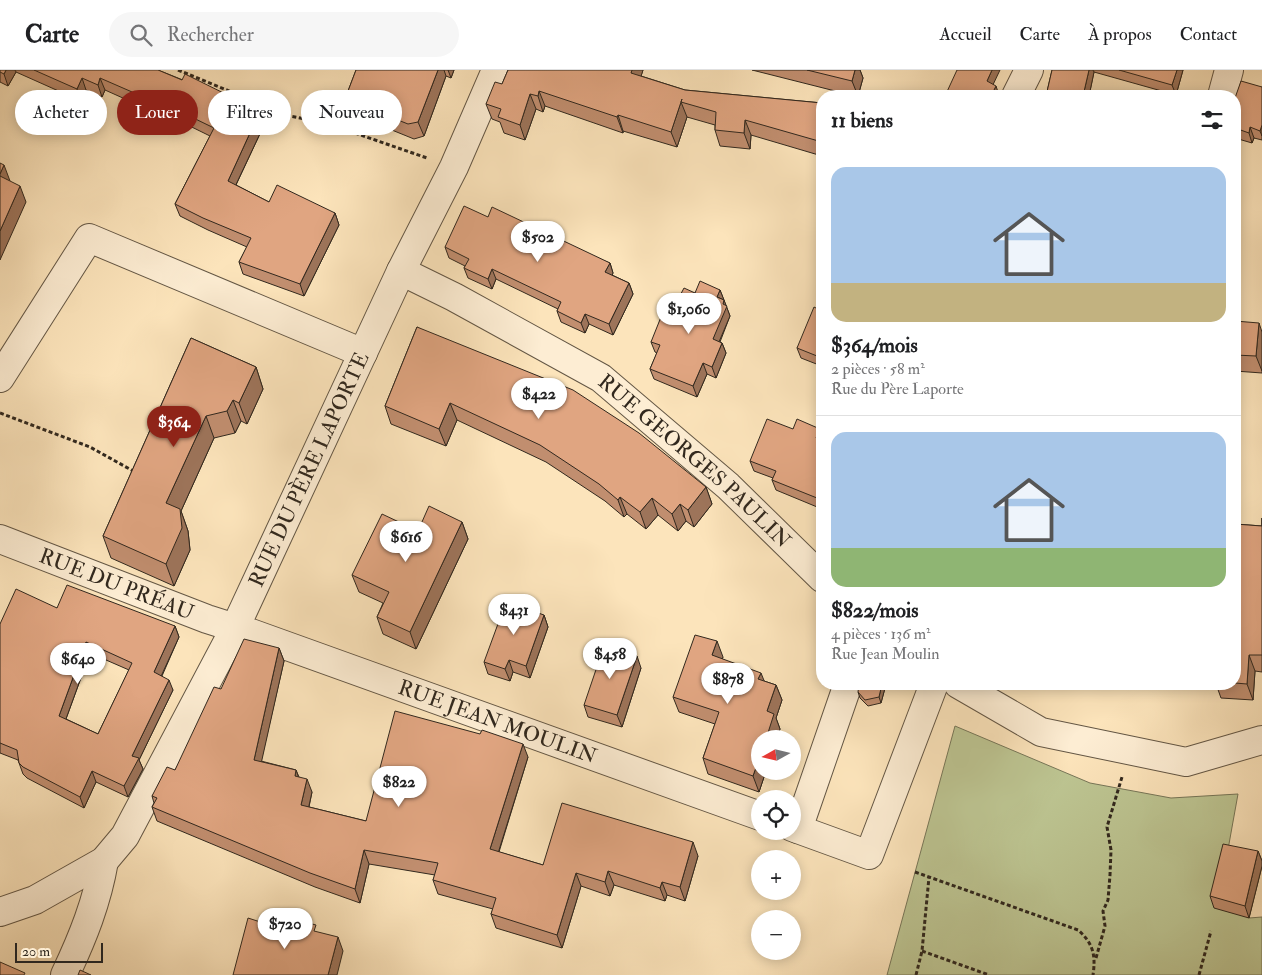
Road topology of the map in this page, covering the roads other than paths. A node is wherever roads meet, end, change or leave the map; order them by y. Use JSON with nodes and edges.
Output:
{"nodes":[{"id":1,"x":496,"y":70,"type":"edge"},
{"id":2,"x":1029,"y":70,"type":"edge"},
{"id":3,"x":1229,"y":70,"type":"edge"},
{"id":4,"x":1019,"y":90,"type":"edge"},
{"id":5,"x":1224,"y":90,"type":"edge"},
{"id":6,"x":401,"y":271,"type":"junction"},
{"id":7,"x":363,"y":352,"type":"junction"},
{"id":8,"x":0,"y":378,"type":"edge"},
{"id":9,"x":0,"y":539,"type":"edge"},
{"id":10,"x":816,"y":572,"type":"edge"},
{"id":11,"x":235,"y":628,"type":"junction"},
{"id":12,"x":846,"y":690,"type":"edge"},
{"id":13,"x":932,"y":690,"type":"edge"},
{"id":14,"x":968,"y":690,"type":"edge"},
{"id":15,"x":1258,"y":750,"type":"edge"},
{"id":16,"x":801,"y":812,"type":"edge"},
{"id":17,"x":751,"y":813,"type":"edge"},
{"id":18,"x":801,"y":830,"type":"edge"},
{"id":19,"x":104,"y":861,"type":"junction"},
{"id":20,"x":0,"y":912,"type":"edge"},
{"id":21,"x":65,"y":975,"type":"edge"}],
"edges":[{"from":1,"to":6,"type":"street","name":"RUE DU PÈRE LAPORTE"},
{"from":2,"to":4,"type":"street"},
{"from":3,"to":5,"type":"street"},
{"from":6,"to":7,"type":"street","name":"RUE DU PÈRE LAPORTE"},
{"from":6,"to":10,"type":"street","name":"RUE GEORGES PAULIN"},
{"from":7,"to":8,"type":"street"},
{"from":7,"to":11,"type":"street","name":"RUE DU PÈRE LAPORTE"},
{"from":9,"to":11,"type":"street","name":"RUE DU PRÉAU"},
{"from":11,"to":17,"type":"street","name":"RUE JEAN MOULIN"},
{"from":11,"to":19,"type":"street","name":"RUE DU PÈRE LAPORTE"},
{"from":12,"to":16,"type":"street"},
{"from":13,"to":18,"type":"street"},
{"from":14,"to":15,"type":"street"},
{"from":19,"to":20,"type":"street"},
{"from":19,"to":21,"type":"street"}]}
